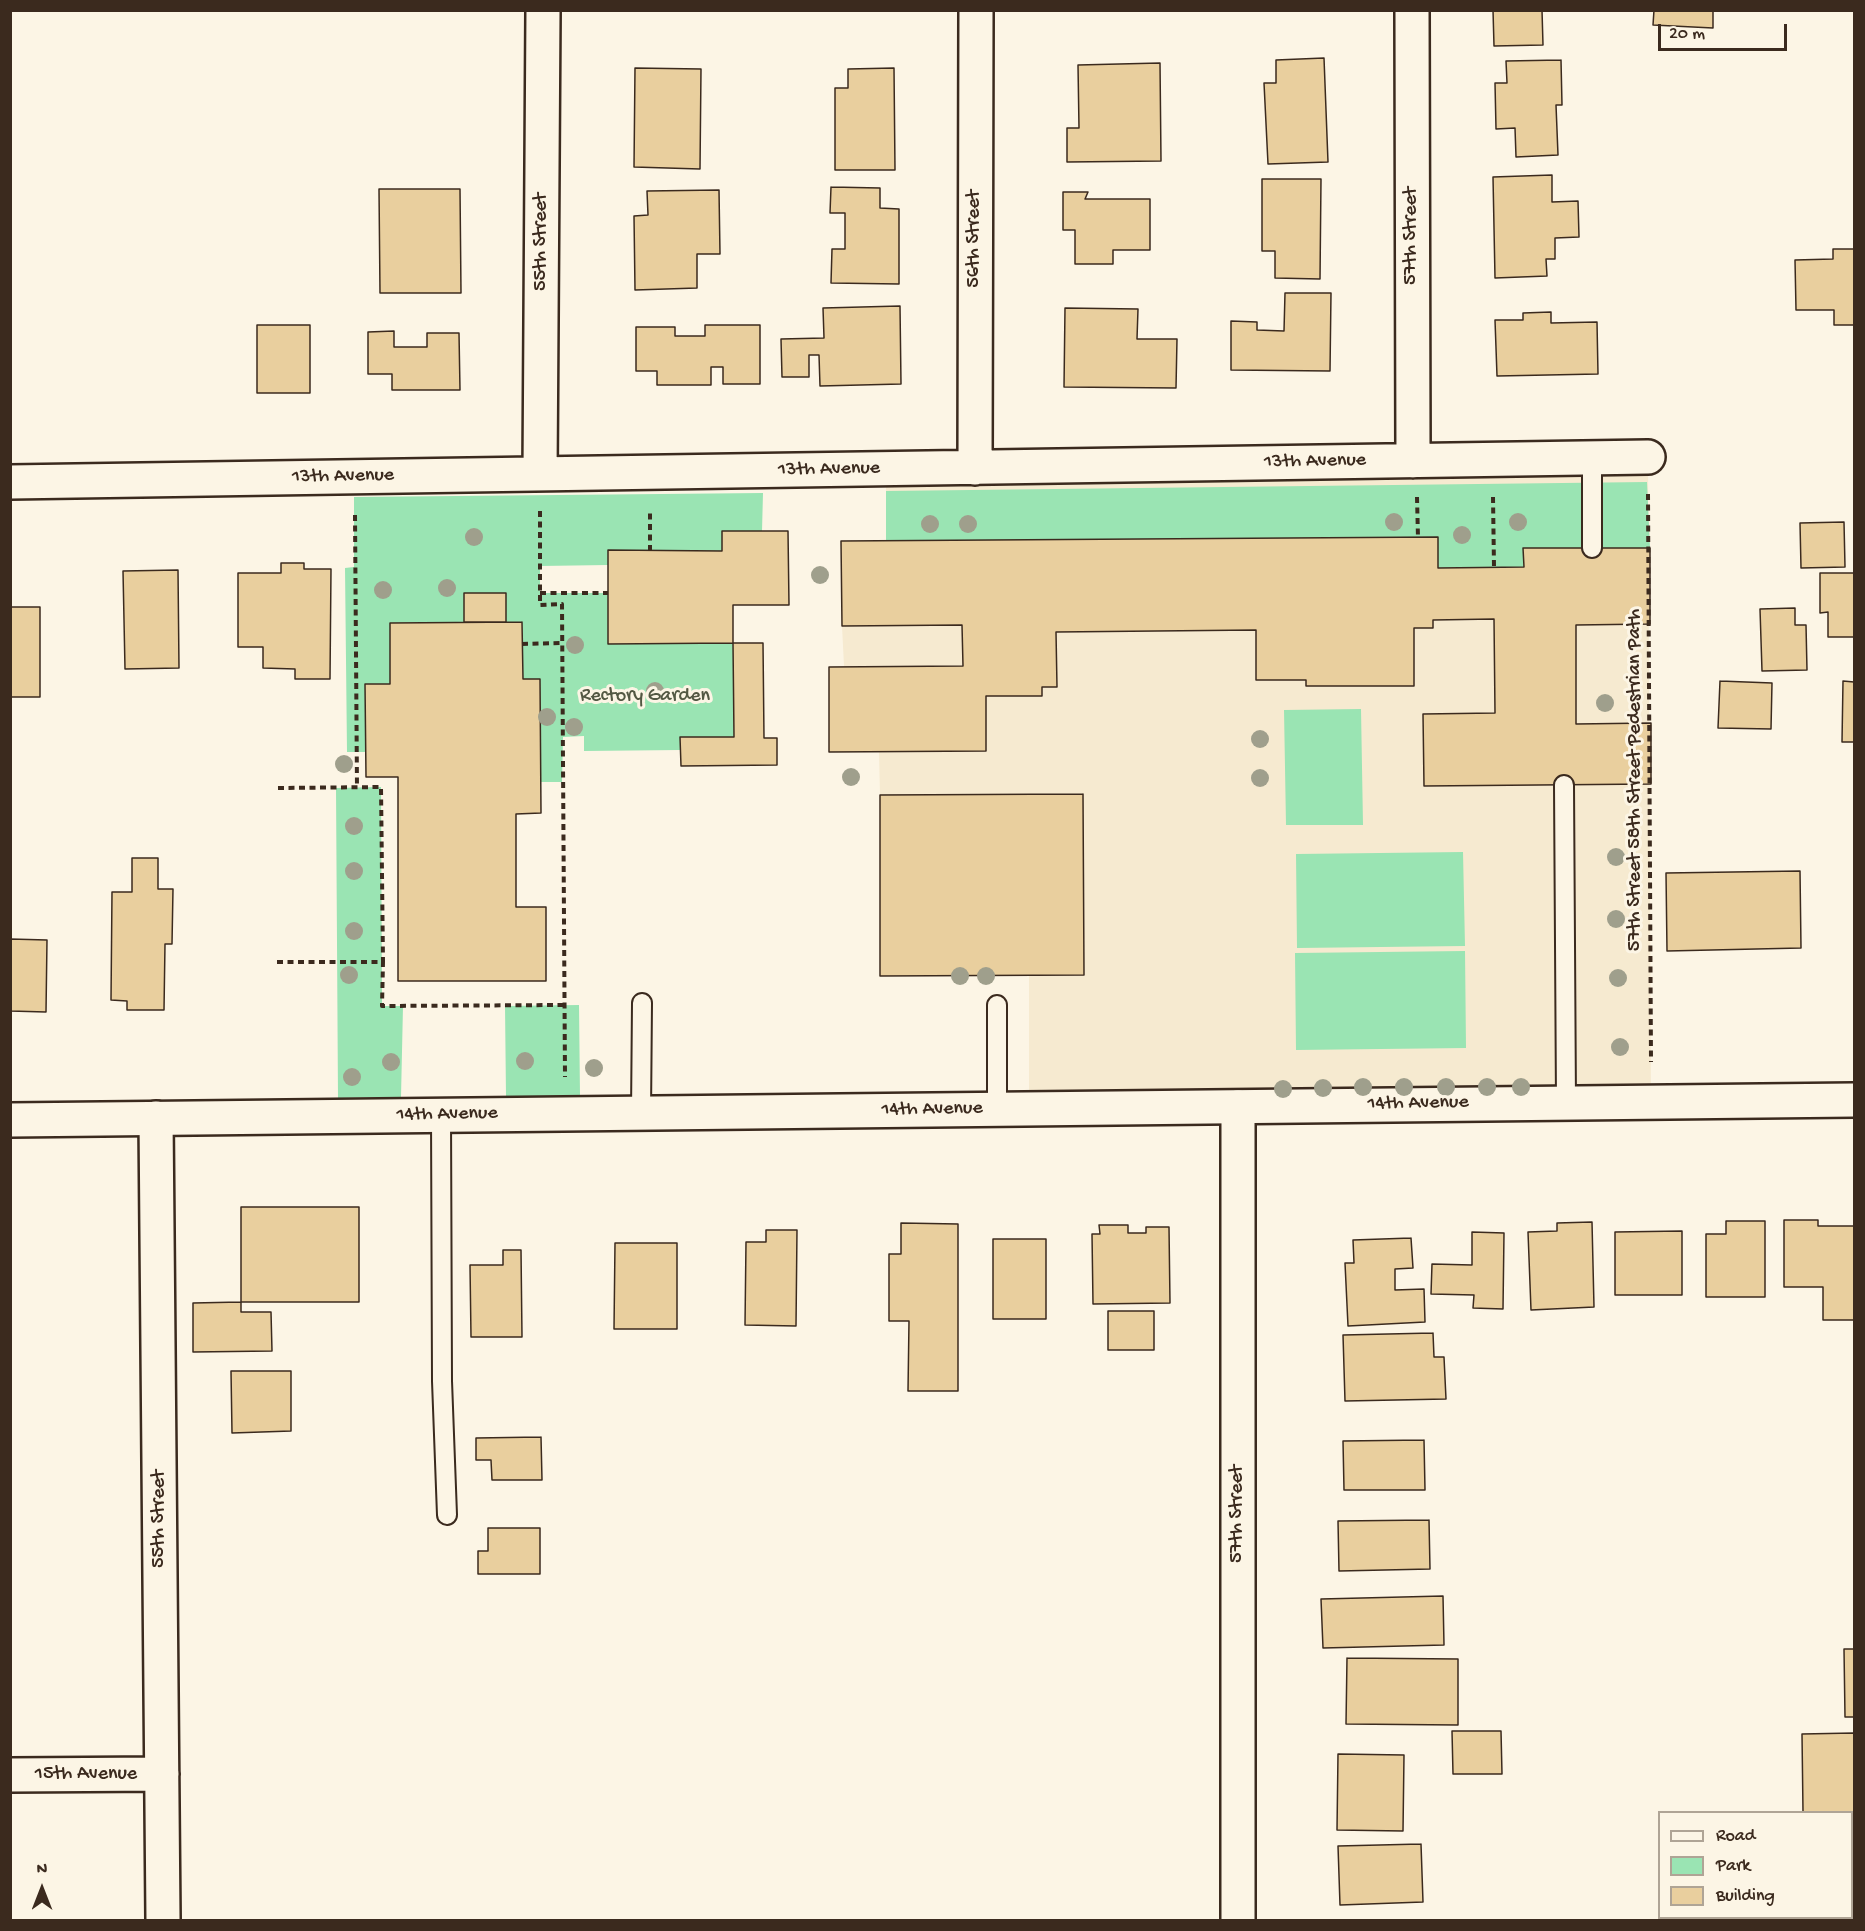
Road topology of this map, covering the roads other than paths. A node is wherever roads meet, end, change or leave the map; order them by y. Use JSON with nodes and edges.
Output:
{"nodes":[{"id":1,"x":543,"y":10,"type":"edge"},
{"id":2,"x":976,"y":10,"type":"edge"},
{"id":3,"x":1412,"y":10,"type":"edge"},
{"id":4,"x":1648,"y":457,"type":"road end"},
{"id":5,"x":1592,"y":459,"type":"junction"},
{"id":6,"x":1413,"y":461,"type":"junction"},
{"id":7,"x":975,"y":468,"type":"junction"},
{"id":8,"x":540,"y":474,"type":"junction"},
{"id":9,"x":10,"y":482,"type":"edge"},
{"id":10,"x":1592,"y":548,"type":"dead end"},
{"id":11,"x":1564,"y":785,"type":"dead end"},
{"id":12,"x":642,"y":1003,"type":"dead end"},
{"id":13,"x":997,"y":1005,"type":"dead end"},
{"id":14,"x":1854,"y":1100,"type":"edge"},
{"id":15,"x":1566,"y":1103,"type":"junction"},
{"id":16,"x":1238,"y":1107,"type":"junction"},
{"id":17,"x":997,"y":1109,"type":"junction"},
{"id":18,"x":641,"y":1113,"type":"junction"},
{"id":19,"x":441,"y":1114,"type":"junction"},
{"id":20,"x":156,"y":1118,"type":"junction"},
{"id":21,"x":10,"y":1120,"type":"edge"},
{"id":22,"x":447,"y":1515,"type":"dead end"},
{"id":23,"x":162,"y":1774,"type":"junction"},
{"id":24,"x":10,"y":1775,"type":"edge"},
{"id":25,"x":163,"y":1920,"type":"edge"},
{"id":26,"x":1238,"y":1920,"type":"edge"}],
"edges":[{"from":1,"to":8,"type":"street","name":"55th Street"},
{"from":2,"to":7,"type":"street","name":"56th Street"},
{"from":3,"to":6,"type":"street","name":"57th Street"},
{"from":4,"to":5,"type":"street","name":"13th Avenue"},
{"from":5,"to":6,"type":"street","name":"13th Avenue"},
{"from":5,"to":10,"type":"lane"},
{"from":6,"to":7,"type":"street","name":"13th Avenue"},
{"from":7,"to":8,"type":"street","name":"13th Avenue"},
{"from":8,"to":9,"type":"street","name":"13th Avenue"},
{"from":11,"to":15,"type":"lane"},
{"from":12,"to":18,"type":"lane"},
{"from":13,"to":17,"type":"lane"},
{"from":14,"to":15,"type":"street","name":"14th Avenue"},
{"from":15,"to":16,"type":"street","name":"14th Avenue"},
{"from":16,"to":17,"type":"street","name":"14th Avenue"},
{"from":16,"to":26,"type":"street","name":"57th Street"},
{"from":17,"to":18,"type":"street","name":"14th Avenue"},
{"from":18,"to":19,"type":"street","name":"14th Avenue"},
{"from":19,"to":20,"type":"street","name":"14th Avenue"},
{"from":19,"to":22,"type":"lane"},
{"from":20,"to":21,"type":"street","name":"14th Avenue"},
{"from":20,"to":23,"type":"street","name":"55th Street"},
{"from":23,"to":24,"type":"street","name":"15th Avenue"},
{"from":23,"to":25,"type":"street","name":"55th Street"}]}
